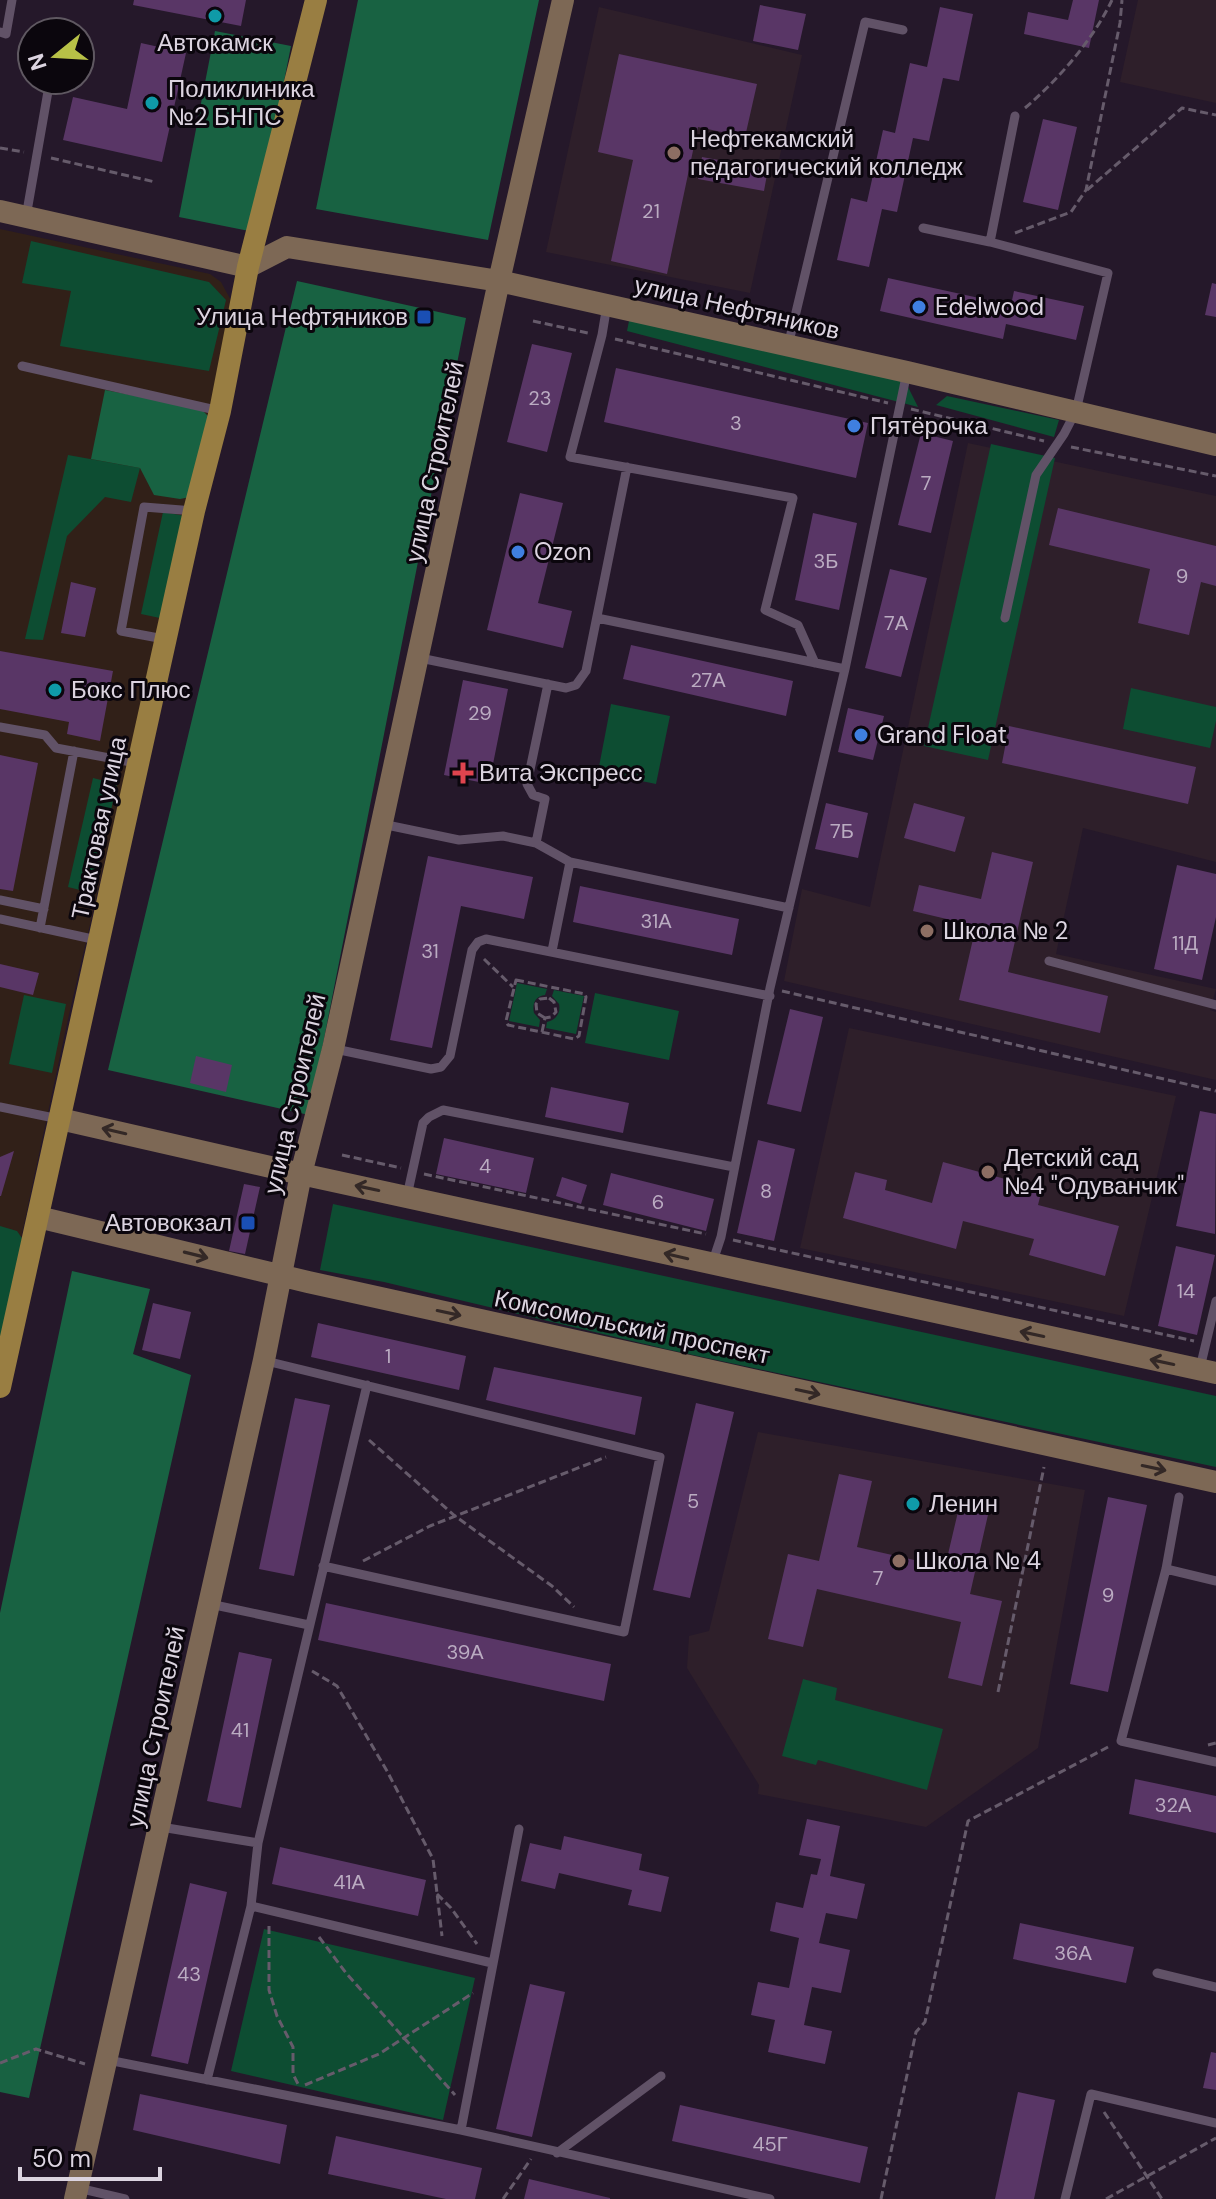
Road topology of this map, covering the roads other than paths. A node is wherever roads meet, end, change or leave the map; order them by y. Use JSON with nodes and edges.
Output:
{"nodes":[{"id":1,"x":12,"y":0,"type":"edge"},
{"id":2,"x":316,"y":0,"type":"edge"},
{"id":3,"x":563,"y":0,"type":"edge"},
{"id":4,"x":903,"y":30,"type":"dead end"},
{"id":5,"x":0,"y":32,"type":"edge"},
{"id":6,"x":47,"y":96,"type":"edge"},
{"id":7,"x":1015,"y":116,"type":"road end"},
{"id":8,"x":0,"y":211,"type":"edge"},
{"id":9,"x":26,"y":217,"type":"junction"},
{"id":10,"x":923,"y":228,"type":"dead end"},
{"id":11,"x":990,"y":242,"type":"junction"},
{"id":12,"x":248,"y":267,"type":"junction"},
{"id":13,"x":499,"y":281,"type":"junction"},
{"id":14,"x":607,"y":305,"type":"junction"},
{"id":15,"x":788,"y":346,"type":"junction"},
{"id":16,"x":22,"y":366,"type":"dead end"},
{"id":17,"x":907,"y":372,"type":"junction"},
{"id":18,"x":220,"y":411,"type":"junction"},
{"id":19,"x":1076,"y":411,"type":"junction"},
{"id":20,"x":1216,"y":445,"type":"edge"},
{"id":21,"x":627,"y":467,"type":"junction"},
{"id":22,"x":194,"y":511,"type":"junction"},
{"id":23,"x":597,"y":618,"type":"junction"},
{"id":24,"x":1005,"y":618,"type":"dead end"},
{"id":25,"x":167,"y":639,"type":"junction"},
{"id":26,"x":420,"y":658,"type":"junction"},
{"id":27,"x":815,"y":663,"type":"junction"},
{"id":28,"x":845,"y":669,"type":"junction"},
{"id":29,"x":548,"y":684,"type":"junction"},
{"id":30,"x":0,"y":727,"type":"edge"},
{"id":31,"x":74,"y":751,"type":"junction"},
{"id":32,"x":140,"y":764,"type":"junction"},
{"id":33,"x":382,"y":824,"type":"junction"},
{"id":34,"x":536,"y":843,"type":"junction"},
{"id":35,"x":570,"y":862,"type":"junction"},
{"id":36,"x":0,"y":900,"type":"edge"},
{"id":37,"x":789,"y":908,"type":"junction"},
{"id":38,"x":44,"y":909,"type":"junction"},
{"id":39,"x":0,"y":919,"type":"edge"},
{"id":40,"x":40,"y":928,"type":"junction"},
{"id":41,"x":101,"y":941,"type":"junction"},
{"id":42,"x":552,"y":951,"type":"junction"},
{"id":43,"x":1049,"y":961,"type":"dead end"},
{"id":44,"x":770,"y":992,"type":"junction"},
{"id":45,"x":1216,"y":1005,"type":"edge"},
{"id":46,"x":333,"y":1049,"type":"junction"},
{"id":47,"x":0,"y":1107,"type":"edge"},
{"id":48,"x":60,"y":1119,"type":"junction"},
{"id":49,"x":734,"y":1167,"type":"junction"},
{"id":50,"x":301,"y":1174,"type":"junction"},
{"id":51,"x":407,"y":1196,"type":"junction"},
{"id":52,"x":38,"y":1217,"type":"junction"},
{"id":53,"x":712,"y":1264,"type":"junction"},
{"id":54,"x":281,"y":1276,"type":"junction"},
{"id":55,"x":1216,"y":1301,"type":"edge"},
{"id":56,"x":264,"y":1360,"type":"junction"},
{"id":57,"x":1208,"y":1371,"type":"edge"},
{"id":58,"x":1,"y":1374,"type":"edge"},
{"id":59,"x":367,"y":1385,"type":"junction"},
{"id":60,"x":1216,"y":1482,"type":"edge"},
{"id":61,"x":1179,"y":1497,"type":"dead end"},
{"id":62,"x":323,"y":1566,"type":"junction"},
{"id":63,"x":1166,"y":1569,"type":"junction"},
{"id":64,"x":1216,"y":1581,"type":"edge"},
{"id":65,"x":209,"y":1604,"type":"junction"},
{"id":66,"x":309,"y":1625,"type":"junction"},
{"id":67,"x":1216,"y":1762,"type":"edge"},
{"id":68,"x":161,"y":1827,"type":"junction"},
{"id":69,"x":519,"y":1829,"type":"dead end"},
{"id":70,"x":258,"y":1843,"type":"junction"},
{"id":71,"x":251,"y":1906,"type":"junction"},
{"id":72,"x":492,"y":1963,"type":"junction"},
{"id":73,"x":1157,"y":1973,"type":"dead end"},
{"id":74,"x":1216,"y":1987,"type":"edge"},
{"id":75,"x":108,"y":2060,"type":"junction"},
{"id":76,"x":661,"y":2076,"type":"dead end"},
{"id":77,"x":207,"y":2080,"type":"junction"},
{"id":78,"x":1216,"y":2123,"type":"edge"},
{"id":79,"x":461,"y":2130,"type":"junction"},
{"id":80,"x":557,"y":2153,"type":"junction"},
{"id":81,"x":77,"y":2194,"type":"edge"},
{"id":82,"x":125,"y":2199,"type":"edge"},
{"id":83,"x":770,"y":2199,"type":"edge"},
{"id":84,"x":1065,"y":2199,"type":"edge"}],
"edges":[{"from":1,"to":5,"type":"lane"},
{"from":2,"to":12,"type":"main road","name":"Трактовая улица"},
{"from":3,"to":13,"type":"main road","name":"улица Строителей"},
{"from":4,"to":15,"type":"lane"},
{"from":6,"to":9,"type":"lane"},
{"from":7,"to":11,"type":"lane"},
{"from":8,"to":9,"type":"main road"},
{"from":9,"to":12,"type":"main road"},
{"from":10,"to":11,"type":"lane"},
{"from":11,"to":19,"type":"lane"},
{"from":12,"to":13,"type":"main road","name":"улица Нефтяников"},
{"from":12,"to":18,"type":"main road","name":"Трактовая улица"},
{"from":13,"to":14,"type":"main road","name":"улица Нефтяников"},
{"from":13,"to":26,"type":"main road","name":"улица Строителей"},
{"from":14,"to":15,"type":"main road","name":"улица Нефтяников"},
{"from":14,"to":21,"type":"lane"},
{"from":15,"to":17,"type":"main road","name":"улица Нефтяников"},
{"from":16,"to":18,"type":"lane"},
{"from":17,"to":19,"type":"main road","name":"улица Нефтяников"},
{"from":17,"to":28,"type":"lane"},
{"from":18,"to":22,"type":"main road","name":"Трактовая улица"},
{"from":19,"to":20,"type":"main road","name":"улица Нефтяников"},
{"from":19,"to":24,"type":"lane"},
{"from":21,"to":23,"type":"lane"},
{"from":21,"to":27,"type":"lane"},
{"from":22,"to":25,"type":"main road","name":"Трактовая улица"},
{"from":22,"to":25,"type":"lane"},
{"from":23,"to":27,"type":"lane"},
{"from":23,"to":29,"type":"lane"},
{"from":25,"to":32,"type":"main road","name":"Трактовая улица"},
{"from":26,"to":29,"type":"lane"},
{"from":26,"to":33,"type":"main road","name":"улица Строителей"},
{"from":27,"to":28,"type":"lane"},
{"from":28,"to":37,"type":"lane"},
{"from":29,"to":34,"type":"lane"},
{"from":30,"to":31,"type":"lane"},
{"from":31,"to":32,"type":"lane"},
{"from":31,"to":38,"type":"lane"},
{"from":32,"to":41,"type":"main road","name":"Трактовая улица"},
{"from":33,"to":34,"type":"lane"},
{"from":33,"to":46,"type":"main road","name":"улица Строителей"},
{"from":34,"to":35,"type":"lane"},
{"from":35,"to":37,"type":"lane"},
{"from":35,"to":42,"type":"lane"},
{"from":36,"to":38,"type":"lane"},
{"from":37,"to":44,"type":"lane"},
{"from":38,"to":40,"type":"lane"},
{"from":39,"to":40,"type":"lane"},
{"from":40,"to":41,"type":"lane"},
{"from":41,"to":48,"type":"main road","name":"Трактовая улица"},
{"from":42,"to":44,"type":"lane"},
{"from":42,"to":46,"type":"lane"},
{"from":43,"to":45,"type":"lane"},
{"from":44,"to":49,"type":"lane"},
{"from":46,"to":50,"type":"main road","name":"улица Строителей"},
{"from":47,"to":48,"type":"lane"},
{"from":50,"to":48,"type":"main road","one_way":true},
{"from":48,"to":52,"type":"main road","name":"Трактовая улица"},
{"from":49,"to":51,"type":"lane"},
{"from":49,"to":53,"type":"lane"},
{"from":51,"to":50,"type":"main road","one_way":true},
{"from":50,"to":54,"type":"main road","name":"улица Строителей"},
{"from":53,"to":51,"type":"main road","one_way":true},
{"from":52,"to":54,"type":"main road","name":"Комсомольский проспект","one_way":true},
{"from":52,"to":58,"type":"main road","name":"Трактовая улица"},
{"from":57,"to":53,"type":"main road","one_way":true},
{"from":54,"to":56,"type":"main road","name":"улица Строителей"},
{"from":54,"to":60,"type":"main road","name":"Комсомольский проспект","one_way":true},
{"from":55,"to":57,"type":"lane"},
{"from":56,"to":59,"type":"lane"},
{"from":56,"to":65,"type":"main road","name":"улица Строителей"},
{"from":59,"to":62,"type":"lane"},
{"from":59,"to":62,"type":"lane"},
{"from":61,"to":63,"type":"lane"},
{"from":62,"to":66,"type":"lane"},
{"from":63,"to":64,"type":"lane"},
{"from":63,"to":67,"type":"lane"},
{"from":65,"to":66,"type":"lane"},
{"from":65,"to":68,"type":"main road","name":"улица Строителей"},
{"from":66,"to":70,"type":"lane"},
{"from":68,"to":70,"type":"lane"},
{"from":68,"to":75,"type":"main road","name":"улица Строителей"},
{"from":69,"to":72,"type":"lane"},
{"from":70,"to":71,"type":"lane"},
{"from":71,"to":72,"type":"lane"},
{"from":71,"to":77,"type":"lane"},
{"from":72,"to":79,"type":"lane"},
{"from":73,"to":74,"type":"lane"},
{"from":75,"to":77,"type":"lane"},
{"from":75,"to":81,"type":"main road","name":"улица Строителей"},
{"from":76,"to":80,"type":"lane"},
{"from":77,"to":79,"type":"lane"},
{"from":78,"to":84,"type":"lane"},
{"from":79,"to":80,"type":"lane"},
{"from":80,"to":83,"type":"lane"},
{"from":81,"to":82,"type":"lane"}]}
